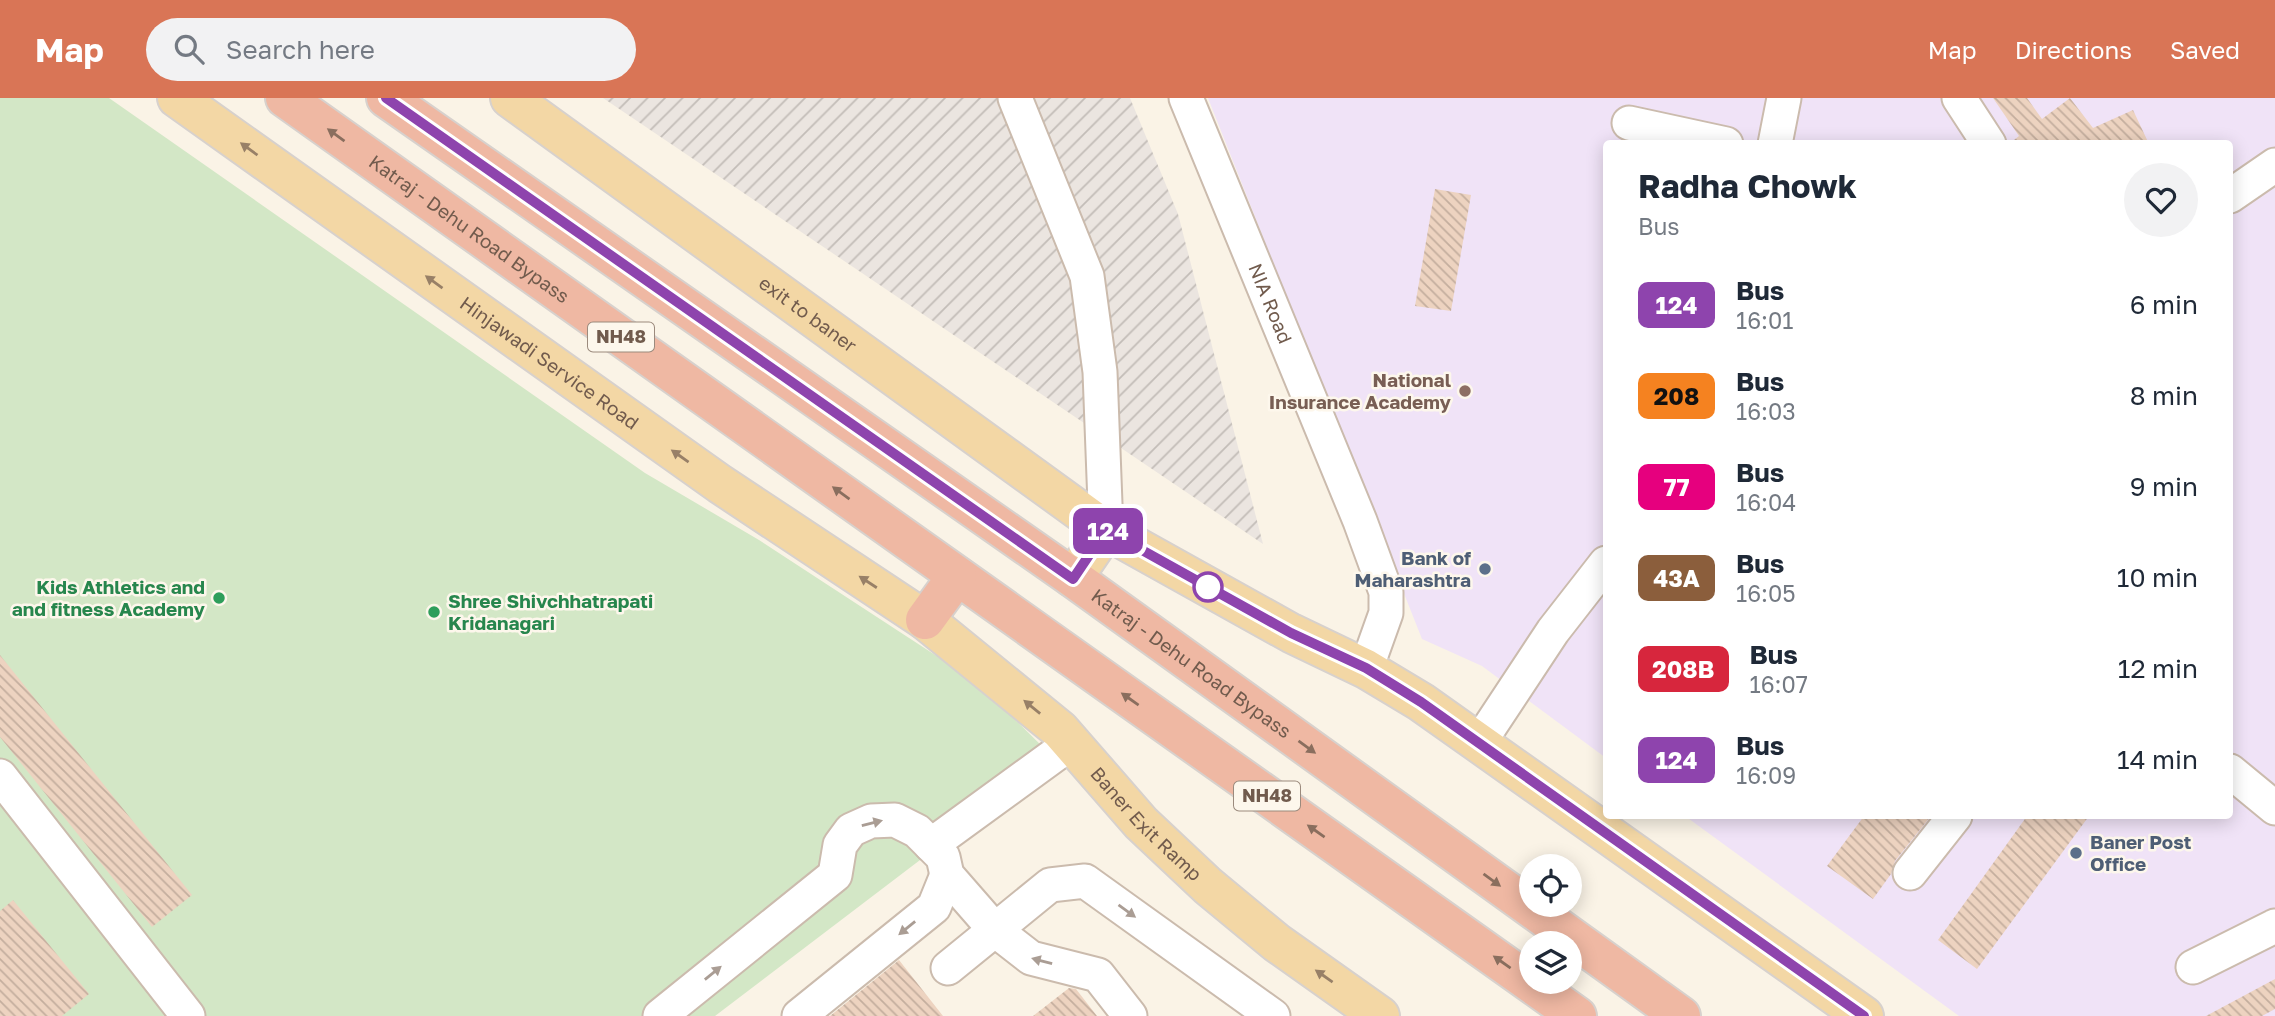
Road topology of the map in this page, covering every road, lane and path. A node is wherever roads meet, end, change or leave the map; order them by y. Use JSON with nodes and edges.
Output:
{"nodes":[{"id":1,"x":177,"y":98,"type":"edge"},
{"id":2,"x":285,"y":98,"type":"edge"},
{"id":3,"x":386,"y":98,"type":"edge"},
{"id":4,"x":510,"y":98,"type":"edge"},
{"id":5,"x":1015,"y":98,"type":"edge"},
{"id":6,"x":1186,"y":98,"type":"edge"},
{"id":7,"x":1784,"y":98,"type":"edge"},
{"id":8,"x":1959,"y":98,"type":"edge"},
{"id":9,"x":1629,"y":123,"type":"dead end"},
{"id":10,"x":1708,"y":140,"type":"edge"},
{"id":11,"x":1776,"y":140,"type":"edge"},
{"id":12,"x":1986,"y":140,"type":"edge"},
{"id":13,"x":2275,"y":165,"type":"edge"},
{"id":14,"x":2233,"y":193,"type":"edge"},
{"id":15,"x":1106,"y":530,"type":"junction"},
{"id":16,"x":1603,"y":567,"type":"edge"},
{"id":17,"x":957,"y":576,"type":"junction"},
{"id":18,"x":1073,"y":579,"type":"junction"},
{"id":19,"x":925,"y":620,"type":"junction"},
{"id":20,"x":1366,"y":668,"type":"junction"},
{"id":21,"x":1071,"y":743,"type":"junction"},
{"id":22,"x":1479,"y":743,"type":"junction"},
{"id":23,"x":2233,"y":773,"type":"edge"},
{"id":24,"x":5,"y":794,"type":"edge"},
{"id":25,"x":2275,"y":808,"type":"edge"},
{"id":26,"x":1953,"y":819,"type":"edge"},
{"id":27,"x":930,"y":845,"type":"junction"},
{"id":28,"x":1910,"y":873,"type":"dead end"},
{"id":29,"x":947,"y":875,"type":"junction"},
{"id":30,"x":2275,"y":926,"type":"edge"},
{"id":31,"x":995,"y":930,"type":"junction"},
{"id":32,"x":2193,"y":967,"type":"dead end"},
{"id":33,"x":948,"y":968,"type":"dead end"},
{"id":34,"x":188,"y":1016,"type":"edge"},
{"id":35,"x":660,"y":1016,"type":"edge"},
{"id":36,"x":799,"y":1016,"type":"edge"},
{"id":37,"x":1130,"y":1016,"type":"edge"},
{"id":38,"x":1273,"y":1016,"type":"edge"},
{"id":39,"x":1380,"y":1016,"type":"edge"},
{"id":40,"x":1577,"y":1016,"type":"edge"},
{"id":41,"x":1681,"y":1016,"type":"edge"},
{"id":42,"x":1864,"y":1016,"type":"edge"}],
"edges":[{"from":19,"to":1,"type":"main road","name":"Hinjawadi Service Road","one_way":true},
{"from":17,"to":2,"type":"highway","name":"Katraj - Dehu Road Bypass","number":"NH48","one_way":true},
{"from":3,"to":18,"type":"highway","name":"Katraj - Dehu Road Bypass","number":"NH48"},
{"from":4,"to":15,"type":"main road","name":"exit to baner"},
{"from":5,"to":15,"type":"street"},
{"from":6,"to":20,"type":"street","name":"NIA Road"},
{"from":7,"to":11,"type":"street"},
{"from":8,"to":12,"type":"street"},
{"from":9,"to":10,"type":"street"},
{"from":13,"to":14,"type":"street"},
{"from":15,"to":18,"type":"main road"},
{"from":15,"to":20,"type":"main road"},
{"from":16,"to":22,"type":"street"},
{"from":17,"to":19,"type":"highway"},
{"from":40,"to":17,"type":"highway","name":"Katraj - Dehu Road Bypass","number":"NH48","one_way":true},
{"from":18,"to":41,"type":"highway","name":"Katraj - Dehu Road Bypass","number":"NH48","one_way":true},
{"from":21,"to":19,"type":"main road","name":"Baner Exit Ramp","one_way":true},
{"from":20,"to":22,"type":"main road"},
{"from":21,"to":27,"type":"street"},
{"from":39,"to":21,"type":"main road","name":"Baner Exit Ramp","one_way":true},
{"from":22,"to":42,"type":"main road"},
{"from":23,"to":25,"type":"street"},
{"from":24,"to":34,"type":"street"},
{"from":26,"to":28,"type":"street"},
{"from":27,"to":29,"type":"street"},
{"from":35,"to":27,"type":"street","one_way":true},
{"from":29,"to":31,"type":"street"},
{"from":29,"to":36,"type":"street","one_way":true},
{"from":30,"to":32,"type":"street"},
{"from":31,"to":33,"type":"street"},
{"from":37,"to":31,"type":"street","one_way":true},
{"from":31,"to":38,"type":"street","one_way":true}]}
